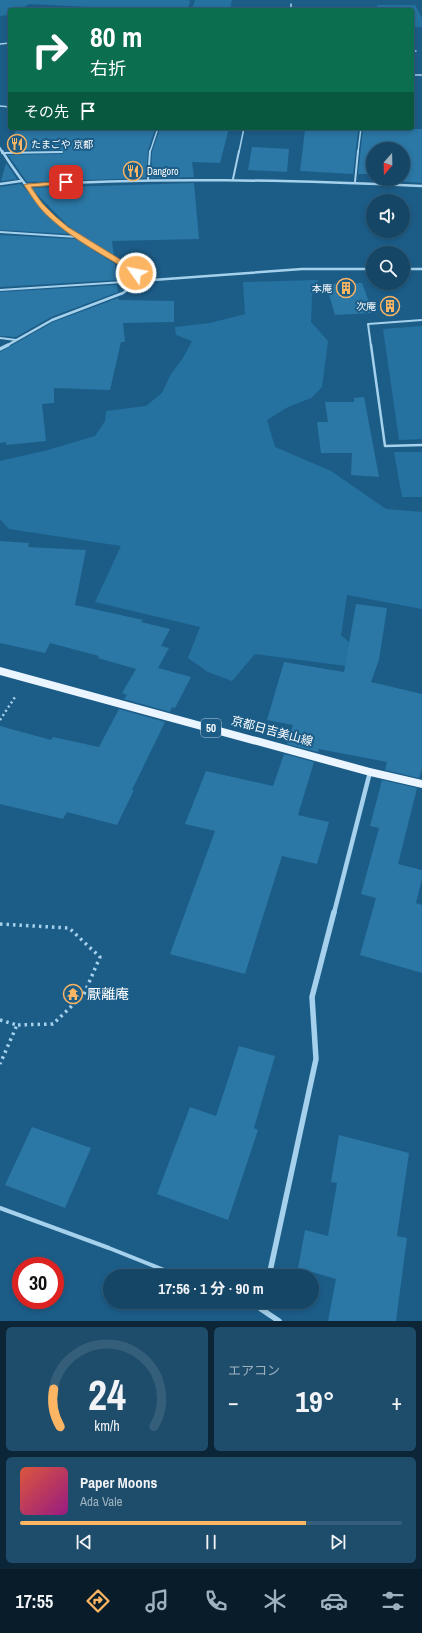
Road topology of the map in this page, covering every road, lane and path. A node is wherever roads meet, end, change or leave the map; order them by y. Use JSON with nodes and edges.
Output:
{"nodes":[{"id":1,"x":291,"y":4,"type":"dead end"},
{"id":2,"x":291,"y":8,"type":"edge"},
{"id":3,"x":157,"y":130,"type":"edge"},
{"id":4,"x":244,"y":130,"type":"edge"},
{"id":5,"x":361,"y":130,"type":"edge"},
{"id":6,"x":0,"y":148,"type":"edge"},
{"id":7,"x":62,"y":152,"type":"dead end"},
{"id":8,"x":2,"y":153,"type":"junction"},
{"id":9,"x":233,"y":179,"type":"junction"},
{"id":10,"x":148,"y":180,"type":"junction"},
{"id":11,"x":21,"y":181,"type":"junction"},
{"id":12,"x":355,"y":182,"type":"junction"},
{"id":13,"x":0,"y":184,"type":"edge"},
{"id":14,"x":27,"y":185,"type":"junction"},
{"id":15,"x":422,"y":186,"type":"edge"},
{"id":16,"x":0,"y":232,"type":"edge"},
{"id":17,"x":78,"y":236,"type":"junction"},
{"id":18,"x":366,"y":269,"type":"edge"},
{"id":19,"x":410,"y":269,"type":"edge"},
{"id":20,"x":422,"y":270,"type":"edge"},
{"id":21,"x":139,"y":281,"type":"junction"},
{"id":22,"x":0,"y":290,"type":"edge"},
{"id":23,"x":422,"y":320,"type":"edge"},
{"id":24,"x":0,"y":338,"type":"edge"},
{"id":25,"x":16,"y":340,"type":"junction"},
{"id":26,"x":0,"y":349,"type":"edge"},
{"id":27,"x":422,"y":445,"type":"edge"},
{"id":28,"x":0,"y":671,"type":"edge"},
{"id":29,"x":28,"y":678,"type":"junction"},
{"id":30,"x":0,"y":720,"type":"edge"},
{"id":31,"x":370,"y":772,"type":"junction"},
{"id":32,"x":422,"y":784,"type":"edge"},
{"id":33,"x":0,"y":924,"type":"edge"},
{"id":34,"x":0,"y":1020,"type":"edge"},
{"id":35,"x":18,"y":1025,"type":"junction"},
{"id":36,"x":0,"y":1064,"type":"edge"},
{"id":37,"x":0,"y":1208,"type":"edge"},
{"id":38,"x":162,"y":1269,"type":"edge"},
{"id":39,"x":271,"y":1269,"type":"edge"},
{"id":40,"x":261,"y":1309,"type":"edge"},
{"id":41,"x":279,"y":1321,"type":"edge"}],
"edges":[{"from":1,"to":2,"type":"lane"},
{"from":3,"to":10,"type":"lane"},
{"from":4,"to":9,"type":"lane"},
{"from":5,"to":12,"type":"lane"},
{"from":6,"to":8,"type":"street"},
{"from":7,"to":8,"type":"lane"},
{"from":8,"to":11,"type":"street"},
{"from":9,"to":10,"type":"street"},
{"from":9,"to":12,"type":"street"},
{"from":10,"to":14,"type":"street"},
{"from":11,"to":13,"type":"street"},
{"from":11,"to":14,"type":"street"},
{"from":12,"to":15,"type":"street"},
{"from":14,"to":17,"type":"street"},
{"from":16,"to":17,"type":"lane"},
{"from":17,"to":21,"type":"street"},
{"from":18,"to":21,"type":"street"},
{"from":19,"to":20,"type":"street"},
{"from":21,"to":22,"type":"lane"},
{"from":21,"to":25,"type":"street"},
{"from":23,"to":27,"type":"lane"},
{"from":24,"to":25,"type":"lane"},
{"from":25,"to":26,"type":"street"},
{"from":28,"to":29,"type":"main road","name":"京都日吉美山線","number":"50"},
{"from":29,"to":30,"type":"path"},
{"from":29,"to":31,"type":"main road","name":"京都日吉美山線","number":"50"},
{"from":31,"to":32,"type":"main road","name":"京都日吉美山線","number":"50"},
{"from":31,"to":39,"type":"street"},
{"from":33,"to":35,"type":"path"},
{"from":34,"to":35,"type":"path"},
{"from":35,"to":36,"type":"path"},
{"from":37,"to":38,"type":"lane"},
{"from":40,"to":41,"type":"street"}]}
